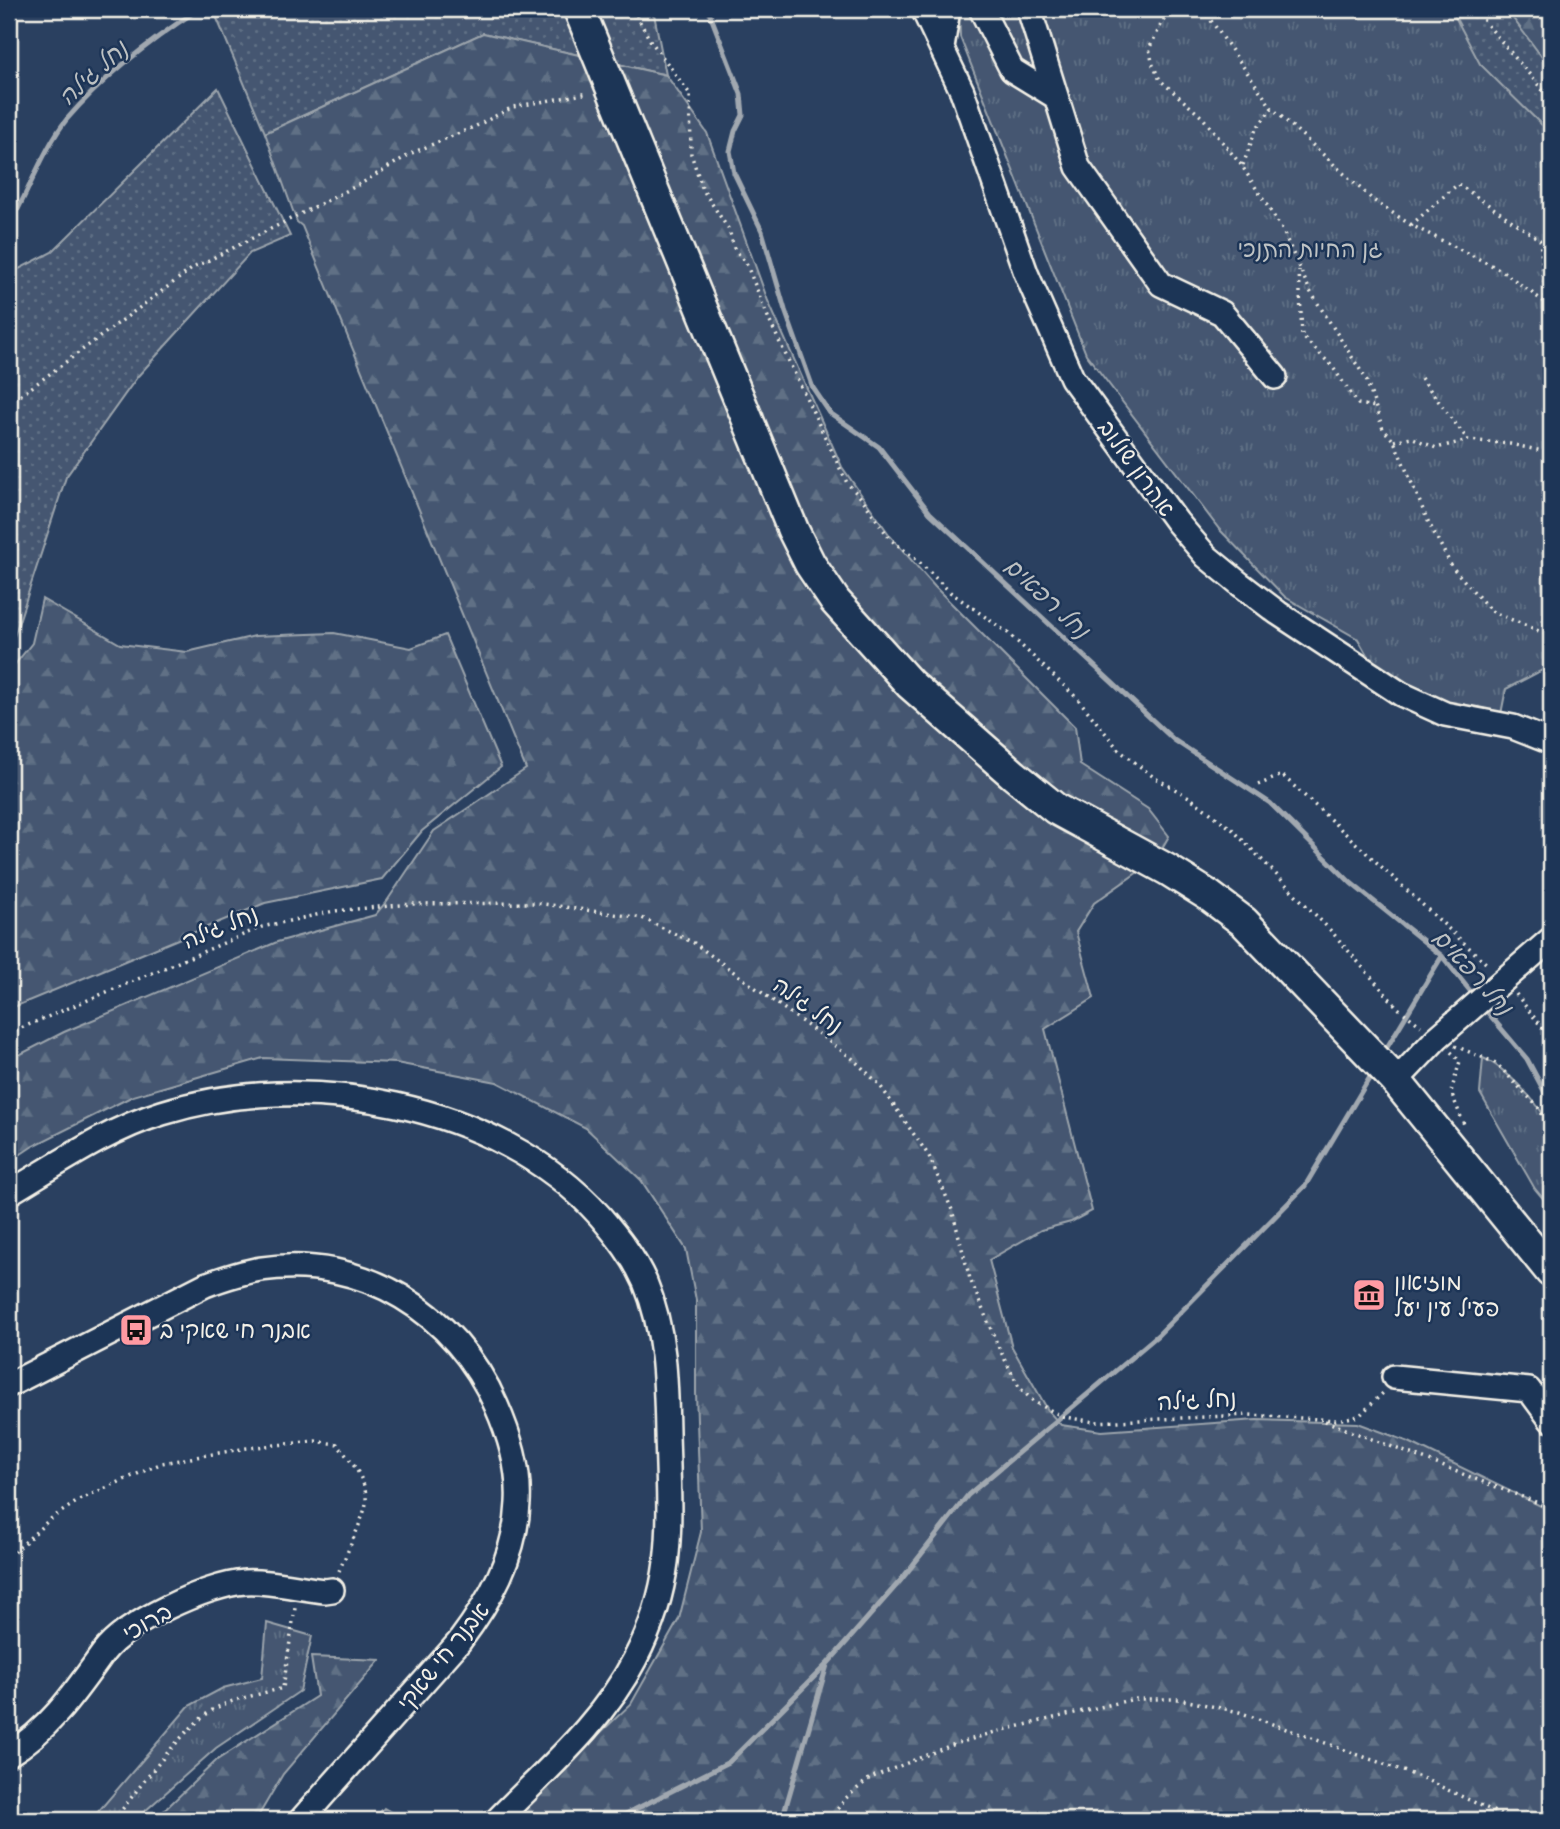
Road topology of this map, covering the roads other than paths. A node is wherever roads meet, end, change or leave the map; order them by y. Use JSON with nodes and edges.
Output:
{"nodes":[{"id":1,"x":579,"y":9,"type":"edge"},
{"id":2,"x":923,"y":9,"type":"edge"},
{"id":3,"x":948,"y":9,"type":"edge"},
{"id":4,"x":981,"y":9,"type":"edge"},
{"id":5,"x":1029,"y":9,"type":"edge"},
{"id":6,"x":942,"y":48,"type":"junction"},
{"id":7,"x":1056,"y":97,"type":"junction"},
{"id":8,"x":1275,"y":377,"type":"dead end"},
{"id":9,"x":1551,"y":742,"type":"edge"},
{"id":10,"x":1551,"y":939,"type":"edge"},
{"id":11,"x":1384,"y":1069,"type":"junction"},
{"id":12,"x":9,"y":1193,"type":"edge"},
{"id":13,"x":1551,"y":1272,"type":"edge"},
{"id":14,"x":1394,"y":1377,"type":"road end"},
{"id":15,"x":9,"y":1385,"type":"edge"},
{"id":16,"x":1551,"y":1420,"type":"edge"},
{"id":17,"x":332,"y":1590,"type":"road end"},
{"id":18,"x":9,"y":1754,"type":"edge"},
{"id":19,"x":301,"y":1820,"type":"edge"},
{"id":20,"x":497,"y":1820,"type":"edge"}],
"edges":[{"from":1,"to":11,"type":"main road"},
{"from":2,"to":6,"type":"street","name":"אהרון שולוב"},
{"from":3,"to":6,"type":"street"},
{"from":4,"to":7,"type":"street"},
{"from":5,"to":7,"type":"street"},
{"from":6,"to":9,"type":"street","name":"אהרון שולוב"},
{"from":7,"to":8,"type":"street"},
{"from":10,"to":11,"type":"street"},
{"from":11,"to":13,"type":"main road"},
{"from":12,"to":20,"type":"street"},
{"from":14,"to":16,"type":"street"},
{"from":15,"to":19,"type":"street","name":"אבנר חי שאקי"},
{"from":17,"to":18,"type":"street","name":"ברוכי"}]}
